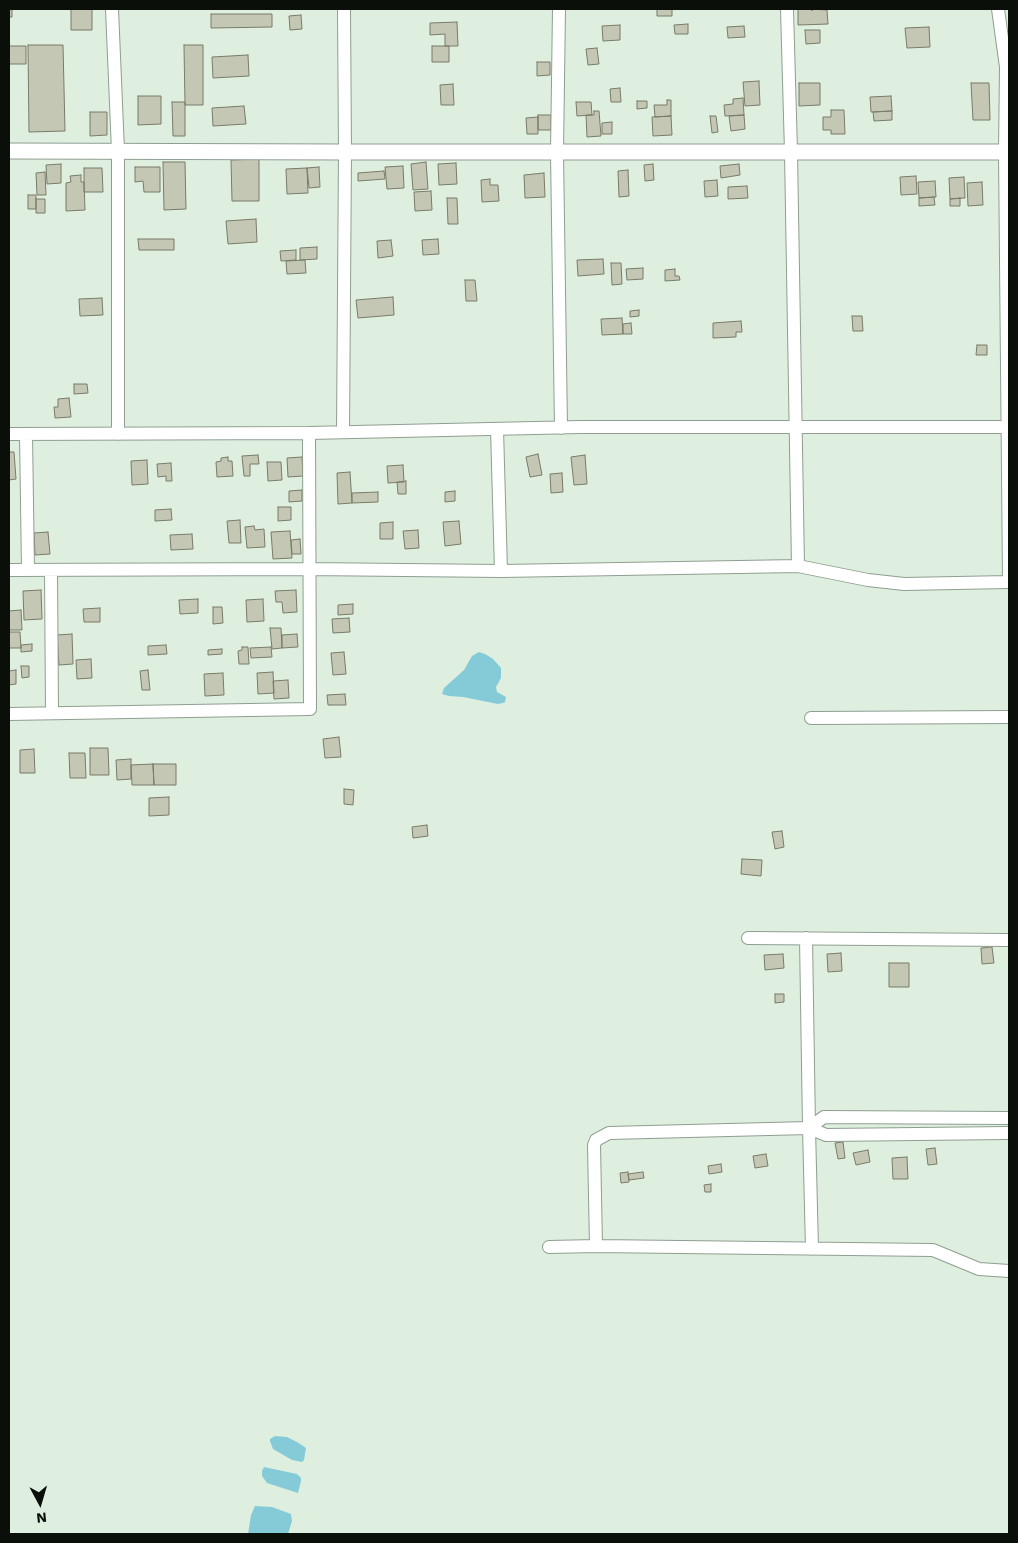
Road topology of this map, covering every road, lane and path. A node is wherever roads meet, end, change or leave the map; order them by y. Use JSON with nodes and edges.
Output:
{"nodes":[{"id":1,"x":112,"y":9,"type":"edge"},
{"id":2,"x":344,"y":9,"type":"edge"},
{"id":3,"x":559,"y":9,"type":"edge"},
{"id":4,"x":787,"y":9,"type":"edge"},
{"id":5,"x":998,"y":9,"type":"edge"},
{"id":6,"x":9,"y":151,"type":"edge"},
{"id":7,"x":118,"y":151,"type":"junction"},
{"id":8,"x":345,"y":152,"type":"junction"},
{"id":9,"x":557,"y":152,"type":"junction"},
{"id":10,"x":791,"y":152,"type":"junction"},
{"id":11,"x":1007,"y":152,"type":"edge"},
{"id":12,"x":796,"y":427,"type":"junction"},
{"id":13,"x":1009,"y":427,"type":"edge"},
{"id":14,"x":561,"y":428,"type":"junction"},
{"id":15,"x":497,"y":429,"type":"junction"},
{"id":16,"x":343,"y":432,"type":"junction"},
{"id":17,"x":308,"y":433,"type":"junction"},
{"id":18,"x":9,"y":434,"type":"edge"},
{"id":19,"x":26,"y":434,"type":"junction"},
{"id":20,"x":118,"y":434,"type":"junction"},
{"id":21,"x":798,"y":566,"type":"junction"},
{"id":22,"x":309,"y":569,"type":"junction"},
{"id":23,"x":9,"y":570,"type":"edge"},
{"id":24,"x":28,"y":570,"type":"junction"},
{"id":25,"x":51,"y":570,"type":"junction"},
{"id":26,"x":502,"y":571,"type":"junction"},
{"id":27,"x":1009,"y":581,"type":"edge"},
{"id":28,"x":9,"y":714,"type":"edge"},
{"id":29,"x":52,"y":714,"type":"junction"},
{"id":30,"x":1009,"y":717,"type":"edge"},
{"id":31,"x":811,"y":718,"type":"dead end"},
{"id":32,"x":748,"y":938,"type":"dead end"},
{"id":33,"x":806,"y":938,"type":"junction"},
{"id":34,"x":1009,"y":940,"type":"edge"},
{"id":35,"x":1009,"y":1118,"type":"edge"},
{"id":36,"x":809,"y":1128,"type":"junction"},
{"id":37,"x":1009,"y":1133,"type":"edge"},
{"id":38,"x":596,"y":1246,"type":"junction"},
{"id":39,"x":549,"y":1247,"type":"dead end"},
{"id":40,"x":812,"y":1248,"type":"junction"},
{"id":41,"x":1009,"y":1271,"type":"edge"}],
"edges":[{"from":1,"to":7,"type":"street"},
{"from":2,"to":8,"type":"street"},
{"from":3,"to":9,"type":"street"},
{"from":4,"to":10,"type":"street"},
{"from":5,"to":11,"type":"street"},
{"from":6,"to":7,"type":"street"},
{"from":7,"to":8,"type":"street"},
{"from":7,"to":20,"type":"street"},
{"from":8,"to":9,"type":"street"},
{"from":8,"to":16,"type":"street"},
{"from":9,"to":10,"type":"street"},
{"from":9,"to":14,"type":"street"},
{"from":10,"to":11,"type":"street"},
{"from":10,"to":12,"type":"street"},
{"from":11,"to":13,"type":"street"},
{"from":12,"to":13,"type":"street"},
{"from":12,"to":14,"type":"street"},
{"from":12,"to":21,"type":"street"},
{"from":13,"to":27,"type":"street"},
{"from":14,"to":15,"type":"street"},
{"from":15,"to":16,"type":"street"},
{"from":15,"to":26,"type":"street"},
{"from":16,"to":17,"type":"street"},
{"from":17,"to":20,"type":"street"},
{"from":17,"to":22,"type":"street"},
{"from":18,"to":19,"type":"street"},
{"from":19,"to":20,"type":"street"},
{"from":19,"to":24,"type":"street"},
{"from":21,"to":26,"type":"street"},
{"from":21,"to":27,"type":"street"},
{"from":22,"to":25,"type":"street"},
{"from":22,"to":26,"type":"street"},
{"from":22,"to":29,"type":"street"},
{"from":23,"to":24,"type":"street"},
{"from":24,"to":25,"type":"street"},
{"from":25,"to":29,"type":"street"},
{"from":28,"to":29,"type":"street"},
{"from":30,"to":31,"type":"street"},
{"from":32,"to":33,"type":"street"},
{"from":33,"to":34,"type":"street"},
{"from":33,"to":36,"type":"street"},
{"from":35,"to":36,"type":"street"},
{"from":36,"to":37,"type":"street"},
{"from":36,"to":38,"type":"street"},
{"from":36,"to":40,"type":"street"},
{"from":38,"to":39,"type":"street"},
{"from":38,"to":40,"type":"street"},
{"from":40,"to":41,"type":"street"}]}
